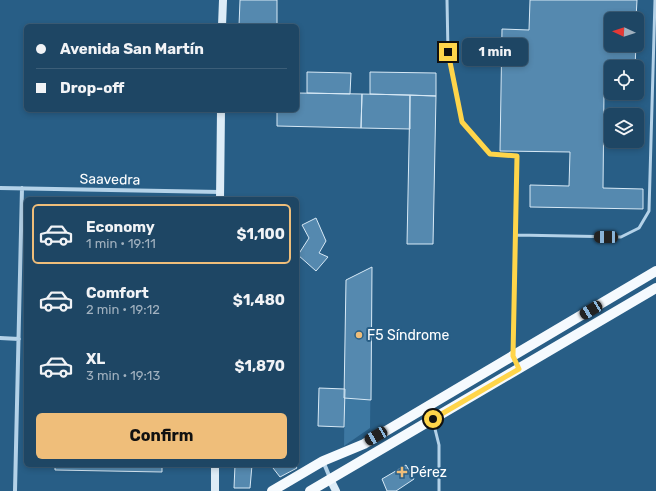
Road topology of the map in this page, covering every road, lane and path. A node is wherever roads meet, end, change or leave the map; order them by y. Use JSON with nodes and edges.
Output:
{"nodes":[{"id":1,"x":222,"y":0,"type":"edge"},
{"id":2,"x":447,"y":0,"type":"edge"},
{"id":3,"x":655,"y":0,"type":"edge"},
{"id":4,"x":222,"y":24,"type":"edge"},
{"id":5,"x":221,"y":112,"type":"edge"},
{"id":6,"x":0,"y":188,"type":"edge"},
{"id":7,"x":22,"y":188,"type":"junction"},
{"id":8,"x":220,"y":195,"type":"edge"},
{"id":9,"x":516,"y":236,"type":"junction"},
{"id":10,"x":656,"y":271,"type":"edge"},
{"id":11,"x":656,"y":288,"type":"edge"},
{"id":12,"x":0,"y":338,"type":"edge"},
{"id":13,"x":19,"y":339,"type":"junction"},
{"id":14,"x":513,"y":356,"type":"junction"},
{"id":15,"x":519,"y":369,"type":"junction"},
{"id":16,"x":433,"y":419,"type":"junction"},
{"id":17,"x":323,"y":461,"type":"junction"},
{"id":18,"x":215,"y":467,"type":"edge"},
{"id":19,"x":330,"y":479,"type":"junction"},
{"id":20,"x":15,"y":491,"type":"edge"},
{"id":21,"x":215,"y":491,"type":"edge"},
{"id":22,"x":272,"y":491,"type":"edge"},
{"id":23,"x":310,"y":491,"type":"edge"},
{"id":24,"x":336,"y":491,"type":"edge"},
{"id":25,"x":439,"y":491,"type":"edge"}],
"edges":[{"from":1,"to":4,"type":"main road"},
{"from":2,"to":9,"type":"lane"},
{"from":3,"to":9,"type":"lane"},
{"from":5,"to":8,"type":"main road"},
{"from":6,"to":7,"type":"street","name":"Saavedra"},
{"from":7,"to":8,"type":"street","name":"Saavedra"},
{"from":7,"to":13,"type":"street"},
{"from":9,"to":14,"type":"lane"},
{"from":10,"to":14,"type":"main road"},
{"from":11,"to":15,"type":"main road"},
{"from":12,"to":13,"type":"street"},
{"from":13,"to":20,"type":"street"},
{"from":14,"to":15,"type":"lane"},
{"from":14,"to":17,"type":"main road"},
{"from":15,"to":16,"type":"main road"},
{"from":16,"to":19,"type":"main road"},
{"from":16,"to":25,"type":"lane"},
{"from":17,"to":19,"type":"street"},
{"from":17,"to":22,"type":"main road"},
{"from":18,"to":21,"type":"main road"},
{"from":19,"to":23,"type":"main road"},
{"from":19,"to":24,"type":"main road"}]}
